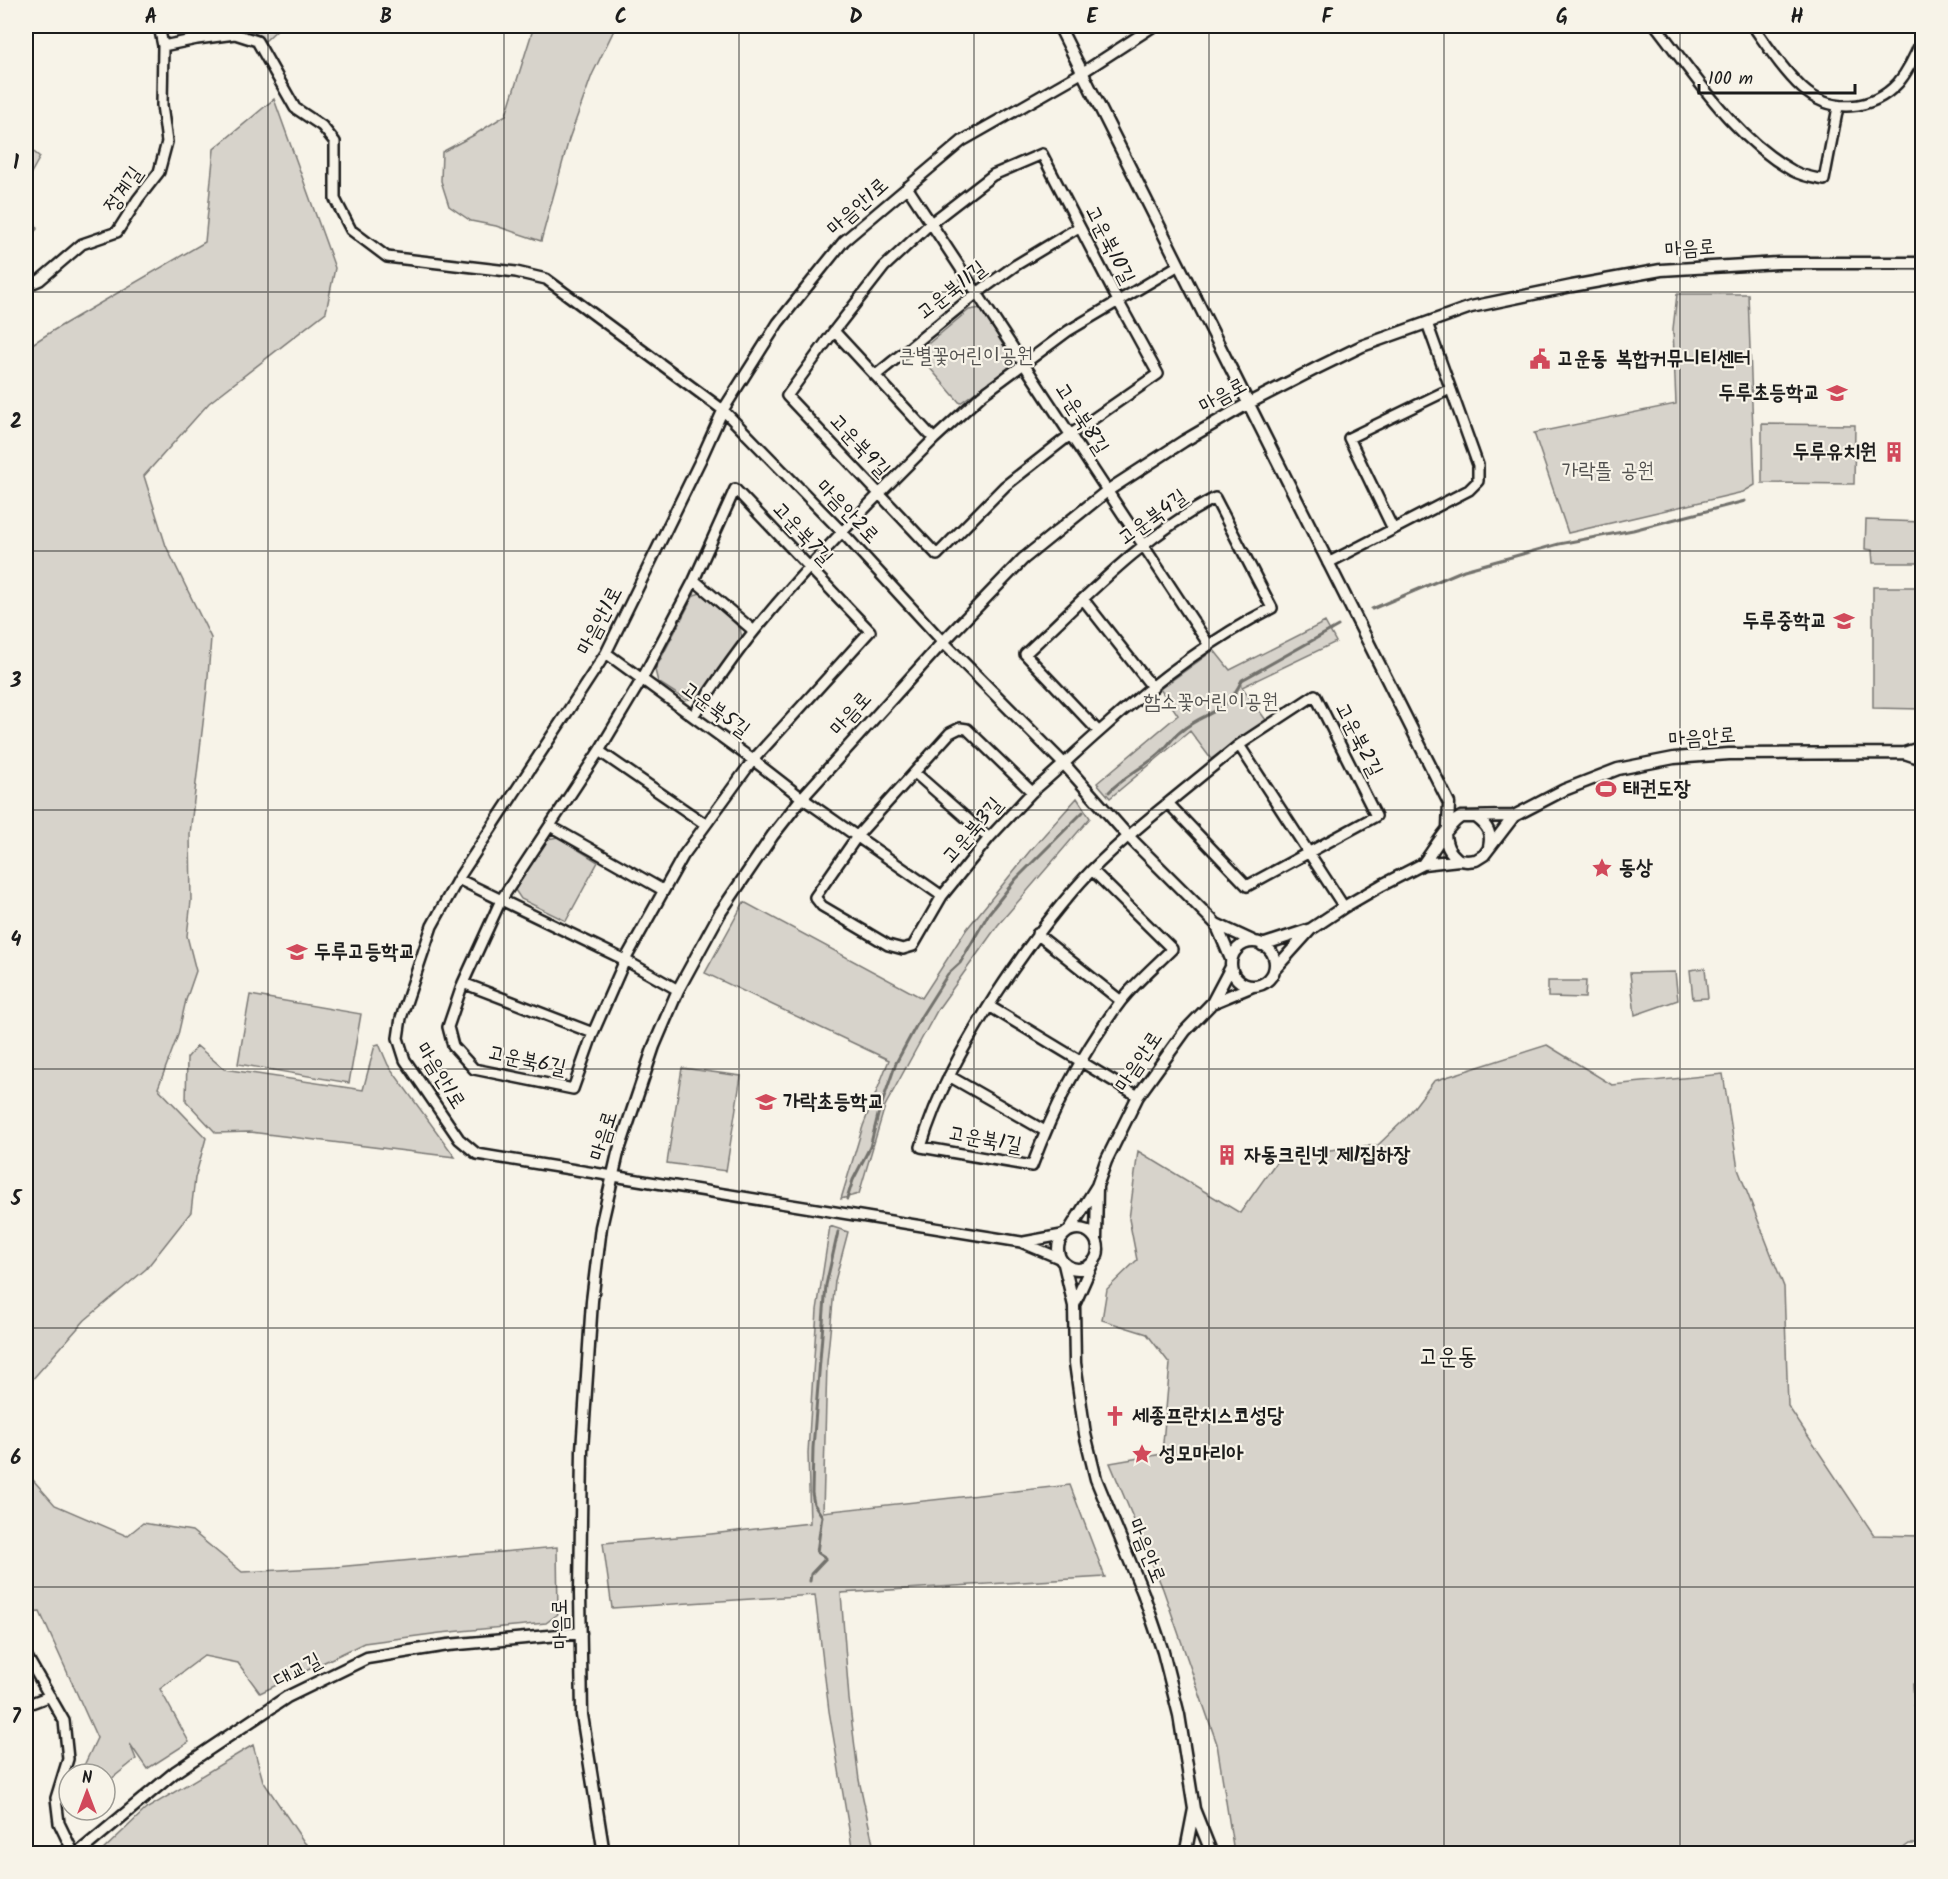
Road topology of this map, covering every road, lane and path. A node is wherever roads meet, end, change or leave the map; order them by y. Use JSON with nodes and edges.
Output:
{"nodes":[{"id":1,"x":159,"y":26,"type":"edge"},
{"id":2,"x":1059,"y":26,"type":"edge"},
{"id":3,"x":1154,"y":26,"type":"edge"},
{"id":4,"x":1656,"y":26,"type":"edge"},
{"id":5,"x":1753,"y":26,"type":"edge"},
{"id":6,"x":1923,"y":39,"type":"edge"},
{"id":7,"x":163,"y":46,"type":"junction"},
{"id":8,"x":1083,"y":72,"type":"junction"},
{"id":9,"x":1838,"y":107,"type":"junction"},
{"id":10,"x":907,"y":186,"type":"junction"},
{"id":11,"x":931,"y":223,"type":"junction"},
{"id":12,"x":1079,"y":226,"type":"junction"},
{"id":13,"x":1923,"y":263,"type":"edge"},
{"id":14,"x":1179,"y":265,"type":"junction"},
{"id":15,"x":26,"y":286,"type":"edge"},
{"id":16,"x":977,"y":293,"type":"junction"},
{"id":17,"x":1118,"y":301,"type":"junction"},
{"id":18,"x":1427,"y":323,"type":"junction"},
{"id":19,"x":834,"y":331,"type":"junction"},
{"id":20,"x":1024,"y":364,"type":"junction"},
{"id":21,"x":876,"y":375,"type":"junction"},
{"id":22,"x":1450,"y":388,"type":"junction"},
{"id":23,"x":1249,"y":403,"type":"junction"},
{"id":24,"x":723,"y":410,"type":"junction"},
{"id":25,"x":1070,"y":435,"type":"junction"},
{"id":26,"x":934,"y":439,"type":"junction"},
{"id":27,"x":1107,"y":491,"type":"junction"},
{"id":28,"x":879,"y":494,"type":"junction"},
{"id":29,"x":1393,"y":529,"type":"junction"},
{"id":30,"x":842,"y":532,"type":"junction"},
{"id":31,"x":1142,"y":545,"type":"junction"},
{"id":32,"x":1328,"y":563,"type":"junction"},
{"id":33,"x":809,"y":568,"type":"junction"},
{"id":34,"x":694,"y":580,"type":"junction"},
{"id":35,"x":1083,"y":599,"type":"junction"},
{"id":36,"x":754,"y":631,"type":"junction"},
{"id":37,"x":943,"y":642,"type":"junction"},
{"id":38,"x":1209,"y":645,"type":"junction"},
{"id":39,"x":606,"y":653,"type":"junction"},
{"id":40,"x":642,"y":679,"type":"junction"},
{"id":41,"x":1153,"y":688,"type":"junction"},
{"id":42,"x":693,"y":716,"type":"junction"},
{"id":43,"x":1099,"y":732,"type":"junction"},
{"id":44,"x":1239,"y":745,"type":"junction"},
{"id":45,"x":1923,"y":747,"type":"edge"},
{"id":46,"x":599,"y":751,"type":"junction"},
{"id":47,"x":1904,"y":753,"type":"junction"},
{"id":48,"x":1923,"y":759,"type":"edge"},
{"id":49,"x":753,"y":760,"type":"junction"},
{"id":50,"x":1065,"y":765,"type":"junction"},
{"id":51,"x":915,"y":773,"type":"junction"},
{"id":52,"x":1032,"y":792,"type":"junction"},
{"id":53,"x":802,"y":798,"type":"junction"},
{"id":54,"x":1168,"y":803,"type":"junction"},
{"id":55,"x":1449,"y":803,"type":"junction"},
{"id":56,"x":1514,"y":816,"type":"junction"},
{"id":57,"x":1473,"y":817,"type":"junction"},
{"id":58,"x":705,"y":824,"type":"junction"},
{"id":59,"x":550,"y":826,"type":"junction"},
{"id":60,"x":1447,"y":831,"type":"junction"},
{"id":61,"x":858,"y":835,"type":"junction"},
{"id":62,"x":1128,"y":836,"type":"junction"},
{"id":63,"x":990,"y":838,"type":"junction"},
{"id":64,"x":1489,"y":848,"type":"junction"},
{"id":65,"x":1310,"y":852,"type":"junction"},
{"id":66,"x":1459,"y":860,"type":"junction"},
{"id":67,"x":1423,"y":864,"type":"junction"},
{"id":68,"x":1092,"y":870,"type":"junction"},
{"id":69,"x":458,"y":879,"type":"junction"},
{"id":70,"x":663,"y":890,"type":"junction"},
{"id":71,"x":942,"y":896,"type":"junction"},
{"id":72,"x":501,"y":900,"type":"junction"},
{"id":73,"x":1344,"y":907,"type":"junction"},
{"id":74,"x":1216,"y":924,"type":"junction"},
{"id":75,"x":1311,"y":929,"type":"junction"},
{"id":76,"x":1037,"y":934,"type":"junction"},
{"id":77,"x":1258,"y":944,"type":"junction"},
{"id":78,"x":625,"y":960,"type":"junction"},
{"id":79,"x":1231,"y":963,"type":"junction"},
{"id":80,"x":1274,"y":970,"type":"junction"},
{"id":81,"x":463,"y":982,"type":"junction"},
{"id":82,"x":1255,"y":986,"type":"junction"},
{"id":83,"x":678,"y":990,"type":"junction"},
{"id":84,"x":1121,"y":1001,"type":"junction"},
{"id":85,"x":1212,"y":1003,"type":"junction"},
{"id":86,"x":990,"y":1006,"type":"junction"},
{"id":87,"x":593,"y":1033,"type":"junction"},
{"id":88,"x":1080,"y":1061,"type":"junction"},
{"id":89,"x":949,"y":1076,"type":"junction"},
{"id":90,"x":1138,"y":1096,"type":"junction"},
{"id":91,"x":1045,"y":1131,"type":"junction"},
{"id":92,"x":613,"y":1176,"type":"junction"},
{"id":93,"x":1097,"y":1186,"type":"junction"},
{"id":94,"x":1066,"y":1233,"type":"junction"},
{"id":95,"x":1096,"y":1240,"type":"junction"},
{"id":96,"x":1021,"y":1242,"type":"junction"},
{"id":97,"x":1062,"y":1261,"type":"junction"},
{"id":98,"x":1093,"y":1262,"type":"junction"},
{"id":99,"x":1074,"y":1305,"type":"junction"},
{"id":100,"x":581,"y":1633,"type":"junction"},
{"id":101,"x":26,"y":1655,"type":"edge"},
{"id":102,"x":50,"y":1696,"type":"junction"},
{"id":103,"x":26,"y":1705,"type":"edge"},
{"id":104,"x":1194,"y":1809,"type":"junction"},
{"id":105,"x":1184,"y":1852,"type":"edge"},
{"id":106,"x":76,"y":1854,"type":"edge"},
{"id":107,"x":604,"y":1854,"type":"edge"},
{"id":108,"x":1212,"y":1854,"type":"edge"}],
"edges":[{"from":1,"to":7,"type":"street","name":"정계길"},
{"from":2,"to":8,"type":"street"},
{"from":3,"to":8,"type":"street","name":"마음안1로"},
{"from":4,"to":9,"type":"street"},
{"from":5,"to":9,"type":"street"},
{"from":6,"to":9,"type":"street"},
{"from":7,"to":15,"type":"street","name":"정계길"},
{"from":7,"to":24,"type":"street","name":"마음안2로"},
{"from":8,"to":10,"type":"street","name":"마음안1로"},
{"from":8,"to":14,"type":"street"},
{"from":10,"to":11,"type":"street","name":"고운북8길"},
{"from":10,"to":24,"type":"street","name":"마음안1로"},
{"from":11,"to":12,"type":"street","name":"고운북10길"},
{"from":11,"to":16,"type":"street","name":"고운북8길"},
{"from":11,"to":19,"type":"street","name":"고운북9길"},
{"from":12,"to":16,"type":"street","name":"고운북11길"},
{"from":12,"to":17,"type":"street","name":"고운북10길"},
{"from":13,"to":18,"type":"street","name":"마음로"},
{"from":14,"to":17,"type":"street"},
{"from":14,"to":23,"type":"street"},
{"from":16,"to":20,"type":"street","name":"고운북8길"},
{"from":16,"to":21,"type":"street","name":"고운북11길"},
{"from":17,"to":20,"type":"street"},
{"from":17,"to":25,"type":"street","name":"고운북10길"},
{"from":18,"to":22,"type":"street"},
{"from":18,"to":23,"type":"street","name":"마음로"},
{"from":19,"to":21,"type":"street"},
{"from":19,"to":28,"type":"street","name":"고운북9길"},
{"from":20,"to":25,"type":"street","name":"고운북8길"},
{"from":20,"to":26,"type":"street"},
{"from":21,"to":26,"type":"street"},
{"from":22,"to":29,"type":"street"},
{"from":22,"to":29,"type":"street"},
{"from":23,"to":27,"type":"street","name":"마음로"},
{"from":23,"to":32,"type":"street"},
{"from":24,"to":30,"type":"street","name":"마음안2로"},
{"from":24,"to":39,"type":"street","name":"마음안1로"},
{"from":25,"to":27,"type":"street","name":"고운북8길"},
{"from":25,"to":28,"type":"street","name":"고운북9길"},
{"from":26,"to":28,"type":"street"},
{"from":27,"to":31,"type":"street","name":"고운북8길"},
{"from":27,"to":37,"type":"street","name":"마음로"},
{"from":28,"to":30,"type":"street"},
{"from":29,"to":32,"type":"street"},
{"from":30,"to":33,"type":"street"},
{"from":30,"to":37,"type":"street","name":"마음안2로"},
{"from":31,"to":35,"type":"street","name":"고운북4길"},
{"from":31,"to":38,"type":"street","name":"고운북8길"},
{"from":31,"to":38,"type":"street","name":"고운북4길"},
{"from":32,"to":55,"type":"street"},
{"from":33,"to":34,"type":"street","name":"고운북7길"},
{"from":33,"to":36,"type":"street"},
{"from":33,"to":49,"type":"street","name":"고운북7길"},
{"from":34,"to":36,"type":"street"},
{"from":34,"to":40,"type":"street","name":"고운북7길"},
{"from":35,"to":41,"type":"street"},
{"from":35,"to":43,"type":"street","name":"고운북4길"},
{"from":36,"to":42,"type":"street"},
{"from":37,"to":50,"type":"street"},
{"from":37,"to":53,"type":"street","name":"마음로"},
{"from":38,"to":41,"type":"street","name":"고운북4길"},
{"from":39,"to":40,"type":"street","name":"고운북5길"},
{"from":39,"to":69,"type":"street","name":"마음안1로"},
{"from":40,"to":42,"type":"street","name":"고운북5길"},
{"from":40,"to":46,"type":"street","name":"고운북6길"},
{"from":41,"to":43,"type":"street","name":"고운북4길"},
{"from":42,"to":49,"type":"street","name":"고운북5길"},
{"from":43,"to":50,"type":"street","name":"고운북4길"},
{"from":44,"to":54,"type":"street","name":"고운북2길"},
{"from":44,"to":65,"type":"street"},
{"from":44,"to":65,"type":"street","name":"고운북2길"},
{"from":45,"to":47,"type":"street"},
{"from":46,"to":58,"type":"street"},
{"from":46,"to":59,"type":"street","name":"고운북6길"},
{"from":47,"to":48,"type":"street"},
{"from":47,"to":56,"type":"street","name":"마음안로"},
{"from":49,"to":53,"type":"street","name":"고운북5길"},
{"from":49,"to":58,"type":"street","name":"고운북6길"},
{"from":50,"to":52,"type":"street","name":"고운북4길"},
{"from":50,"to":62,"type":"street"},
{"from":51,"to":52,"type":"street","name":"고운북3길"},
{"from":51,"to":61,"type":"street","name":"고운북3길"},
{"from":51,"to":63,"type":"street"},
{"from":52,"to":63,"type":"street","name":"고운북3길"},
{"from":53,"to":61,"type":"street","name":"고운북5길"},
{"from":53,"to":83,"type":"street","name":"마음로"},
{"from":54,"to":62,"type":"street","name":"고운북2길"},
{"from":54,"to":65,"type":"street","name":"고운북2길"},
{"from":55,"to":57,"type":"street"},
{"from":55,"to":60,"type":"street"},
{"from":56,"to":57,"type":"street"},
{"from":56,"to":64,"type":"street"},
{"from":57,"to":60,"type":"street"},
{"from":57,"to":64,"type":"street"},
{"from":58,"to":70,"type":"street","name":"고운북6길"},
{"from":59,"to":70,"type":"street"},
{"from":59,"to":72,"type":"street","name":"고운북6길"},
{"from":60,"to":66,"type":"street"},
{"from":60,"to":67,"type":"street"},
{"from":61,"to":71,"type":"street","name":"고운북5길"},
{"from":61,"to":71,"type":"street","name":"고운북3길"},
{"from":62,"to":68,"type":"street","name":"고운북1길"},
{"from":62,"to":74,"type":"street"},
{"from":63,"to":71,"type":"street","name":"고운북3길"},
{"from":64,"to":66,"type":"street"},
{"from":65,"to":73,"type":"street"},
{"from":66,"to":67,"type":"street"},
{"from":67,"to":73,"type":"street"},
{"from":68,"to":76,"type":"street","name":"고운북1길"},
{"from":68,"to":84,"type":"street","name":"고운북1길"},
{"from":69,"to":72,"type":"street"},
{"from":69,"to":92,"type":"street","name":"마음안1로"},
{"from":70,"to":78,"type":"street","name":"고운북6길"},
{"from":72,"to":78,"type":"street"},
{"from":72,"to":81,"type":"street","name":"고운북6길"},
{"from":73,"to":75,"type":"street"},
{"from":74,"to":77,"type":"street"},
{"from":74,"to":79,"type":"street"},
{"from":75,"to":77,"type":"street"},
{"from":75,"to":80,"type":"street"},
{"from":76,"to":84,"type":"street"},
{"from":76,"to":86,"type":"street","name":"고운북1길"},
{"from":77,"to":79,"type":"street"},
{"from":77,"to":80,"type":"street"},
{"from":78,"to":83,"type":"street"},
{"from":78,"to":87,"type":"street","name":"고운북6길"},
{"from":79,"to":82,"type":"street"},
{"from":79,"to":85,"type":"street"},
{"from":80,"to":82,"type":"street"},
{"from":81,"to":87,"type":"street"},
{"from":81,"to":87,"type":"street","name":"고운북6길"},
{"from":82,"to":85,"type":"street"},
{"from":83,"to":92,"type":"street","name":"마음로"},
{"from":84,"to":88,"type":"street","name":"고운북1길"},
{"from":85,"to":90,"type":"street","name":"마음안로"},
{"from":86,"to":88,"type":"street"},
{"from":86,"to":89,"type":"street","name":"고운북1길"},
{"from":88,"to":90,"type":"street"},
{"from":88,"to":91,"type":"street","name":"고운북1길"},
{"from":89,"to":91,"type":"street"},
{"from":89,"to":91,"type":"street","name":"고운북1길"},
{"from":90,"to":93,"type":"street","name":"마음안로"},
{"from":92,"to":96,"type":"street","name":"마음안1로"},
{"from":92,"to":100,"type":"street","name":"마음로"},
{"from":93,"to":94,"type":"street"},
{"from":93,"to":95,"type":"street"},
{"from":94,"to":95,"type":"street"},
{"from":94,"to":96,"type":"street"},
{"from":94,"to":97,"type":"street"},
{"from":95,"to":98,"type":"street"},
{"from":96,"to":97,"type":"street"},
{"from":97,"to":98,"type":"street"},
{"from":97,"to":99,"type":"street"},
{"from":98,"to":99,"type":"street"},
{"from":99,"to":104,"type":"street","name":"마음안로"},
{"from":100,"to":106,"type":"street","name":"대교길"},
{"from":100,"to":107,"type":"street","name":"마음로"},
{"from":101,"to":102,"type":"street","name":"대교길"},
{"from":102,"to":103,"type":"street"},
{"from":102,"to":106,"type":"street","name":"대교길"},
{"from":104,"to":105,"type":"street"},
{"from":104,"to":108,"type":"street"},
{"from":105,"to":108,"type":"street"}]}
